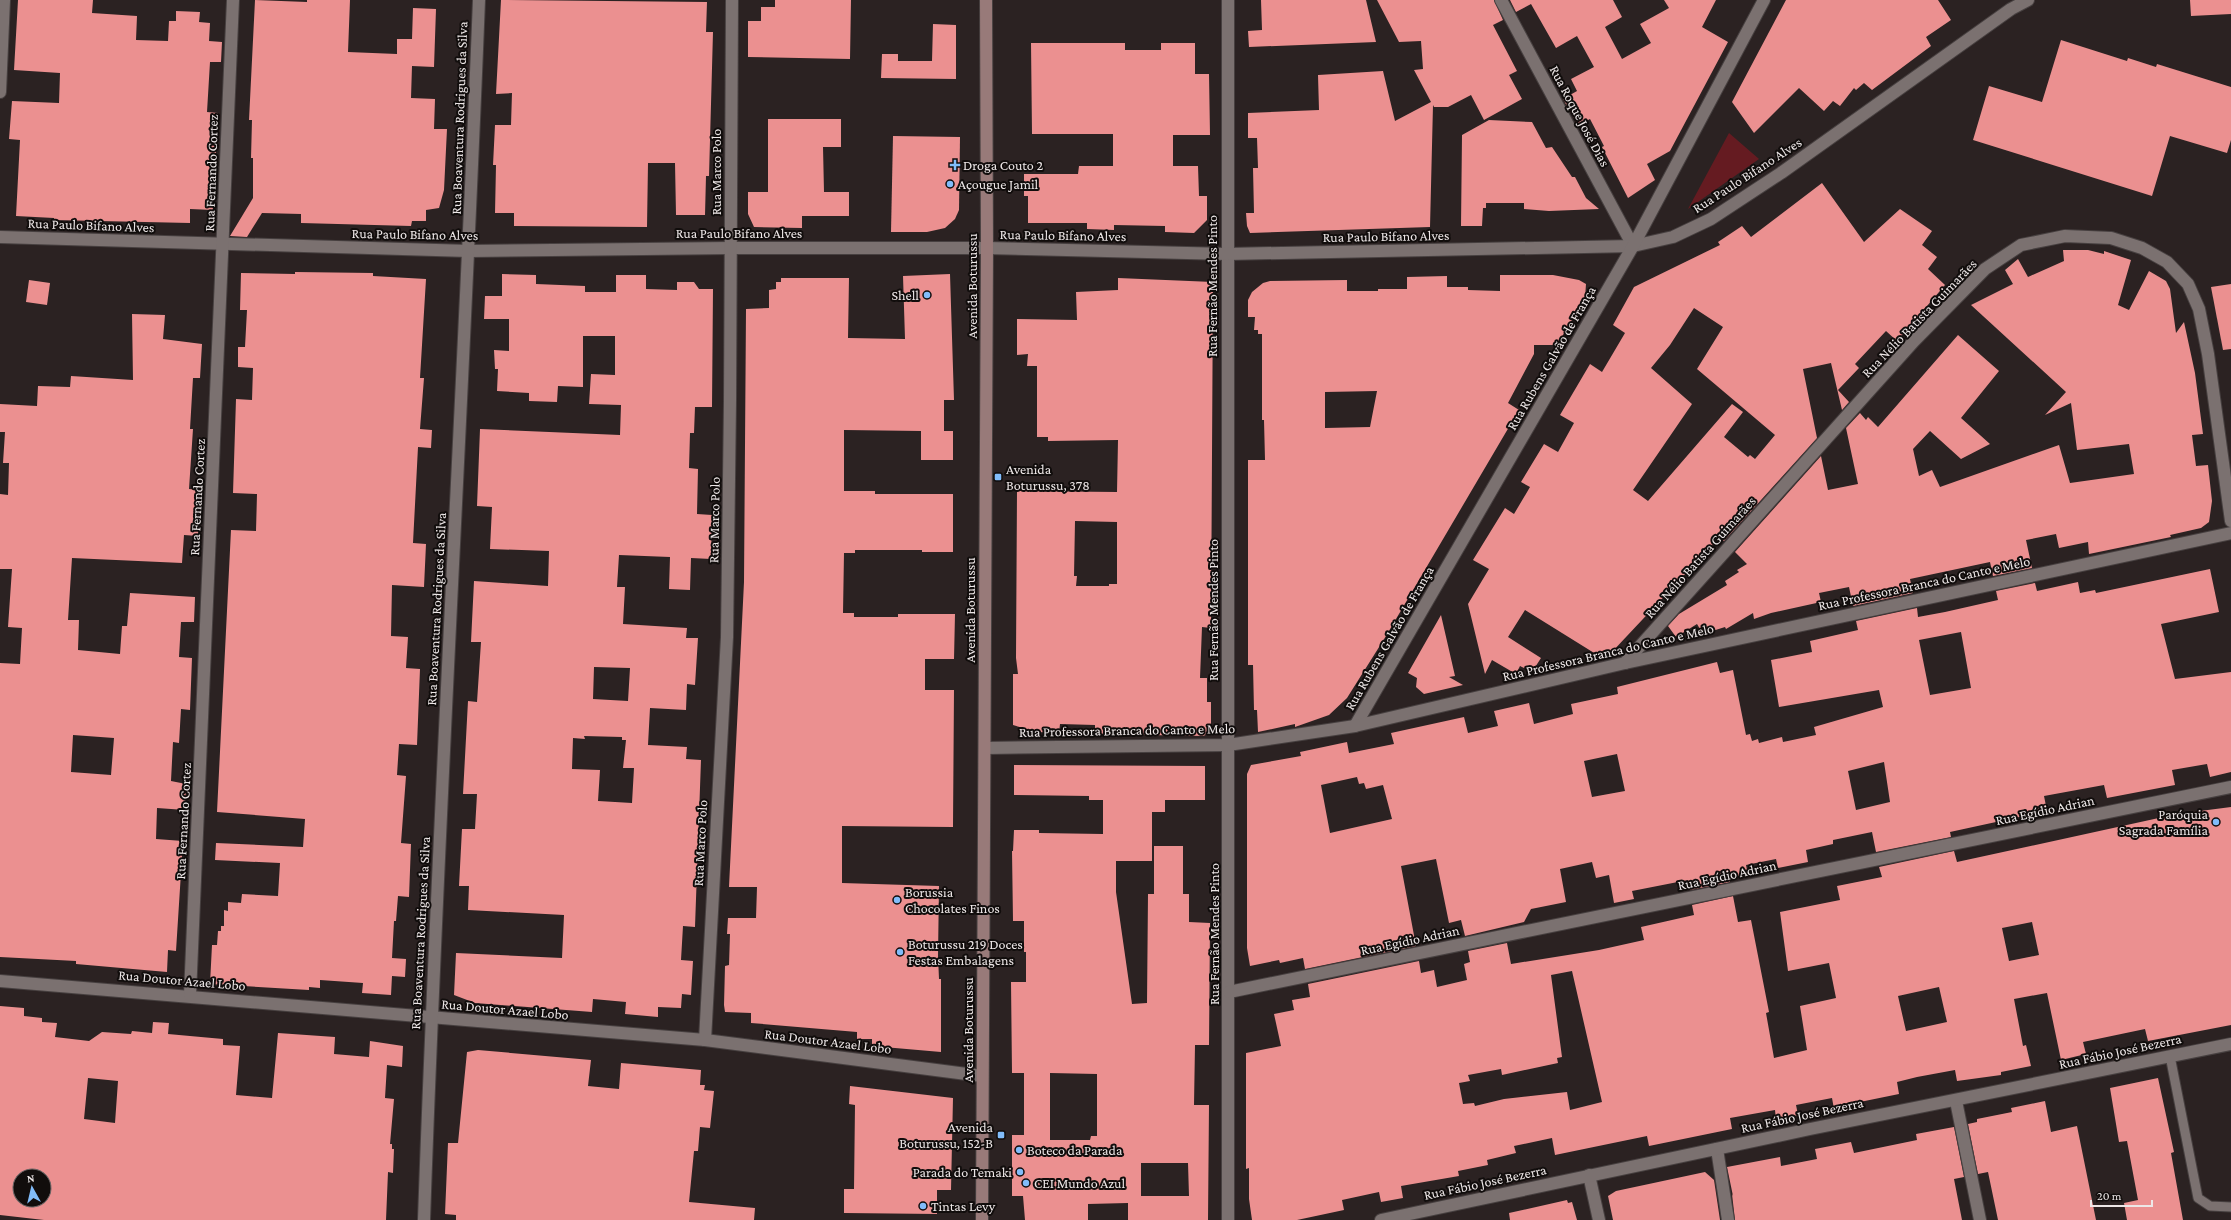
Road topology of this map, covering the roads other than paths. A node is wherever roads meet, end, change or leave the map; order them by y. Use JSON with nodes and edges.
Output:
{"nodes":[{"id":1,"x":4,"y":0,"type":"edge"},
{"id":2,"x":234,"y":0,"type":"edge"},
{"id":3,"x":479,"y":0,"type":"edge"},
{"id":4,"x":732,"y":0,"type":"edge"},
{"id":5,"x":986,"y":0,"type":"edge"},
{"id":6,"x":1228,"y":0,"type":"edge"},
{"id":7,"x":1501,"y":0,"type":"edge"},
{"id":8,"x":1764,"y":0,"type":"edge"},
{"id":9,"x":2028,"y":0,"type":"edge"},
{"id":10,"x":0,"y":92,"type":"edge"},
{"id":11,"x":0,"y":237,"type":"edge"},
{"id":12,"x":223,"y":244,"type":"junction"},
{"id":13,"x":1633,"y":246,"type":"junction"},
{"id":14,"x":731,"y":248,"type":"junction"},
{"id":15,"x":987,"y":248,"type":"junction"},
{"id":16,"x":469,"y":251,"type":"junction"},
{"id":17,"x":1227,"y":254,"type":"junction"},
{"id":18,"x":2231,"y":521,"type":"edge"},
{"id":19,"x":2231,"y":533,"type":"edge"},
{"id":20,"x":1625,"y":663,"type":"junction"},
{"id":21,"x":1355,"y":726,"type":"junction"},
{"id":22,"x":1228,"y":745,"type":"junction"},
{"id":23,"x":985,"y":748,"type":"junction"},
{"id":24,"x":2231,"y":787,"type":"edge"},
{"id":25,"x":0,"y":981,"type":"edge"},
{"id":26,"x":1229,"y":992,"type":"junction"},
{"id":27,"x":190,"y":995,"type":"junction"},
{"id":28,"x":431,"y":1018,"type":"junction"},
{"id":29,"x":704,"y":1040,"type":"junction"},
{"id":30,"x":2231,"y":1044,"type":"edge"},
{"id":31,"x":2170,"y":1056,"type":"junction"},
{"id":32,"x":982,"y":1076,"type":"junction"},
{"id":33,"x":1956,"y":1101,"type":"junction"},
{"id":34,"x":1717,"y":1149,"type":"junction"},
{"id":35,"x":1589,"y":1175,"type":"junction"},
{"id":36,"x":2231,"y":1207,"type":"edge"},
{"id":37,"x":424,"y":1220,"type":"edge"},
{"id":38,"x":982,"y":1220,"type":"edge"},
{"id":39,"x":1228,"y":1220,"type":"edge"},
{"id":40,"x":1381,"y":1220,"type":"edge"},
{"id":41,"x":1599,"y":1220,"type":"edge"},
{"id":42,"x":1728,"y":1220,"type":"edge"},
{"id":43,"x":1980,"y":1220,"type":"edge"}],
"edges":[{"from":1,"to":10,"type":"street"},
{"from":2,"to":12,"type":"street","name":"Rua Fernando Cortez"},
{"from":3,"to":16,"type":"street","name":"Rua Boaventura Rodrigues da Silva"},
{"from":4,"to":14,"type":"street","name":"Rua Marco Polo"},
{"from":5,"to":15,"type":"main road","name":"Avenida Boturussu"},
{"from":6,"to":17,"type":"street","name":"Rua Fernão Mendes Pinto"},
{"from":7,"to":13,"type":"street","name":"Rua Roque José Dias"},
{"from":8,"to":13,"type":"street","name":"Rua Rubens Galvão de França"},
{"from":9,"to":13,"type":"street","name":"Rua Paulo Bifano Alves"},
{"from":11,"to":12,"type":"street","name":"Rua Paulo Bifano Alves"},
{"from":12,"to":16,"type":"street","name":"Rua Paulo Bifano Alves"},
{"from":12,"to":27,"type":"street","name":"Rua Fernando Cortez"},
{"from":13,"to":17,"type":"street","name":"Rua Paulo Bifano Alves"},
{"from":13,"to":21,"type":"street","name":"Rua Rubens Galvão de França"},
{"from":14,"to":15,"type":"street","name":"Rua Paulo Bifano Alves"},
{"from":14,"to":16,"type":"street","name":"Rua Paulo Bifano Alves"},
{"from":14,"to":29,"type":"street","name":"Rua Marco Polo"},
{"from":15,"to":17,"type":"street","name":"Rua Paulo Bifano Alves"},
{"from":15,"to":23,"type":"main road","name":"Avenida Boturussu"},
{"from":16,"to":28,"type":"street","name":"Rua Boaventura Rodrigues da Silva"},
{"from":17,"to":22,"type":"street","name":"Rua Fernão Mendes Pinto"},
{"from":18,"to":20,"type":"street","name":"Rua Nélio Batista Guimarães"},
{"from":19,"to":20,"type":"street","name":"Rua Professora Branca do Canto e Melo"},
{"from":20,"to":21,"type":"street","name":"Rua Professora Branca do Canto e Melo"},
{"from":21,"to":22,"type":"street","name":"Rua Professora Branca do Canto e Melo"},
{"from":22,"to":23,"type":"street","name":"Rua Professora Branca do Canto e Melo"},
{"from":22,"to":26,"type":"street","name":"Rua Fernão Mendes Pinto"},
{"from":23,"to":32,"type":"main road","name":"Avenida Boturussu"},
{"from":24,"to":26,"type":"street","name":"Rua Egídio Adrian"},
{"from":25,"to":27,"type":"street","name":"Rua Doutor Azael Lobo"},
{"from":26,"to":39,"type":"street","name":"Rua Fernão Mendes Pinto"},
{"from":27,"to":28,"type":"street","name":"Rua Doutor Azael Lobo"},
{"from":28,"to":29,"type":"street","name":"Rua Doutor Azael Lobo"},
{"from":28,"to":37,"type":"street","name":"Rua Boaventura Rodrigues da Silva"},
{"from":29,"to":32,"type":"street","name":"Rua Doutor Azael Lobo"},
{"from":30,"to":31,"type":"street","name":"Rua Fábio José Bezerra"},
{"from":31,"to":33,"type":"street","name":"Rua Fábio José Bezerra"},
{"from":31,"to":36,"type":"lane"},
{"from":32,"to":38,"type":"main road","name":"Avenida Boturussu"},
{"from":33,"to":34,"type":"street","name":"Rua Fábio José Bezerra"},
{"from":33,"to":43,"type":"street"},
{"from":34,"to":35,"type":"street","name":"Rua Fábio José Bezerra"},
{"from":34,"to":42,"type":"street"},
{"from":35,"to":40,"type":"street","name":"Rua Fábio José Bezerra"},
{"from":35,"to":41,"type":"street"}]}
